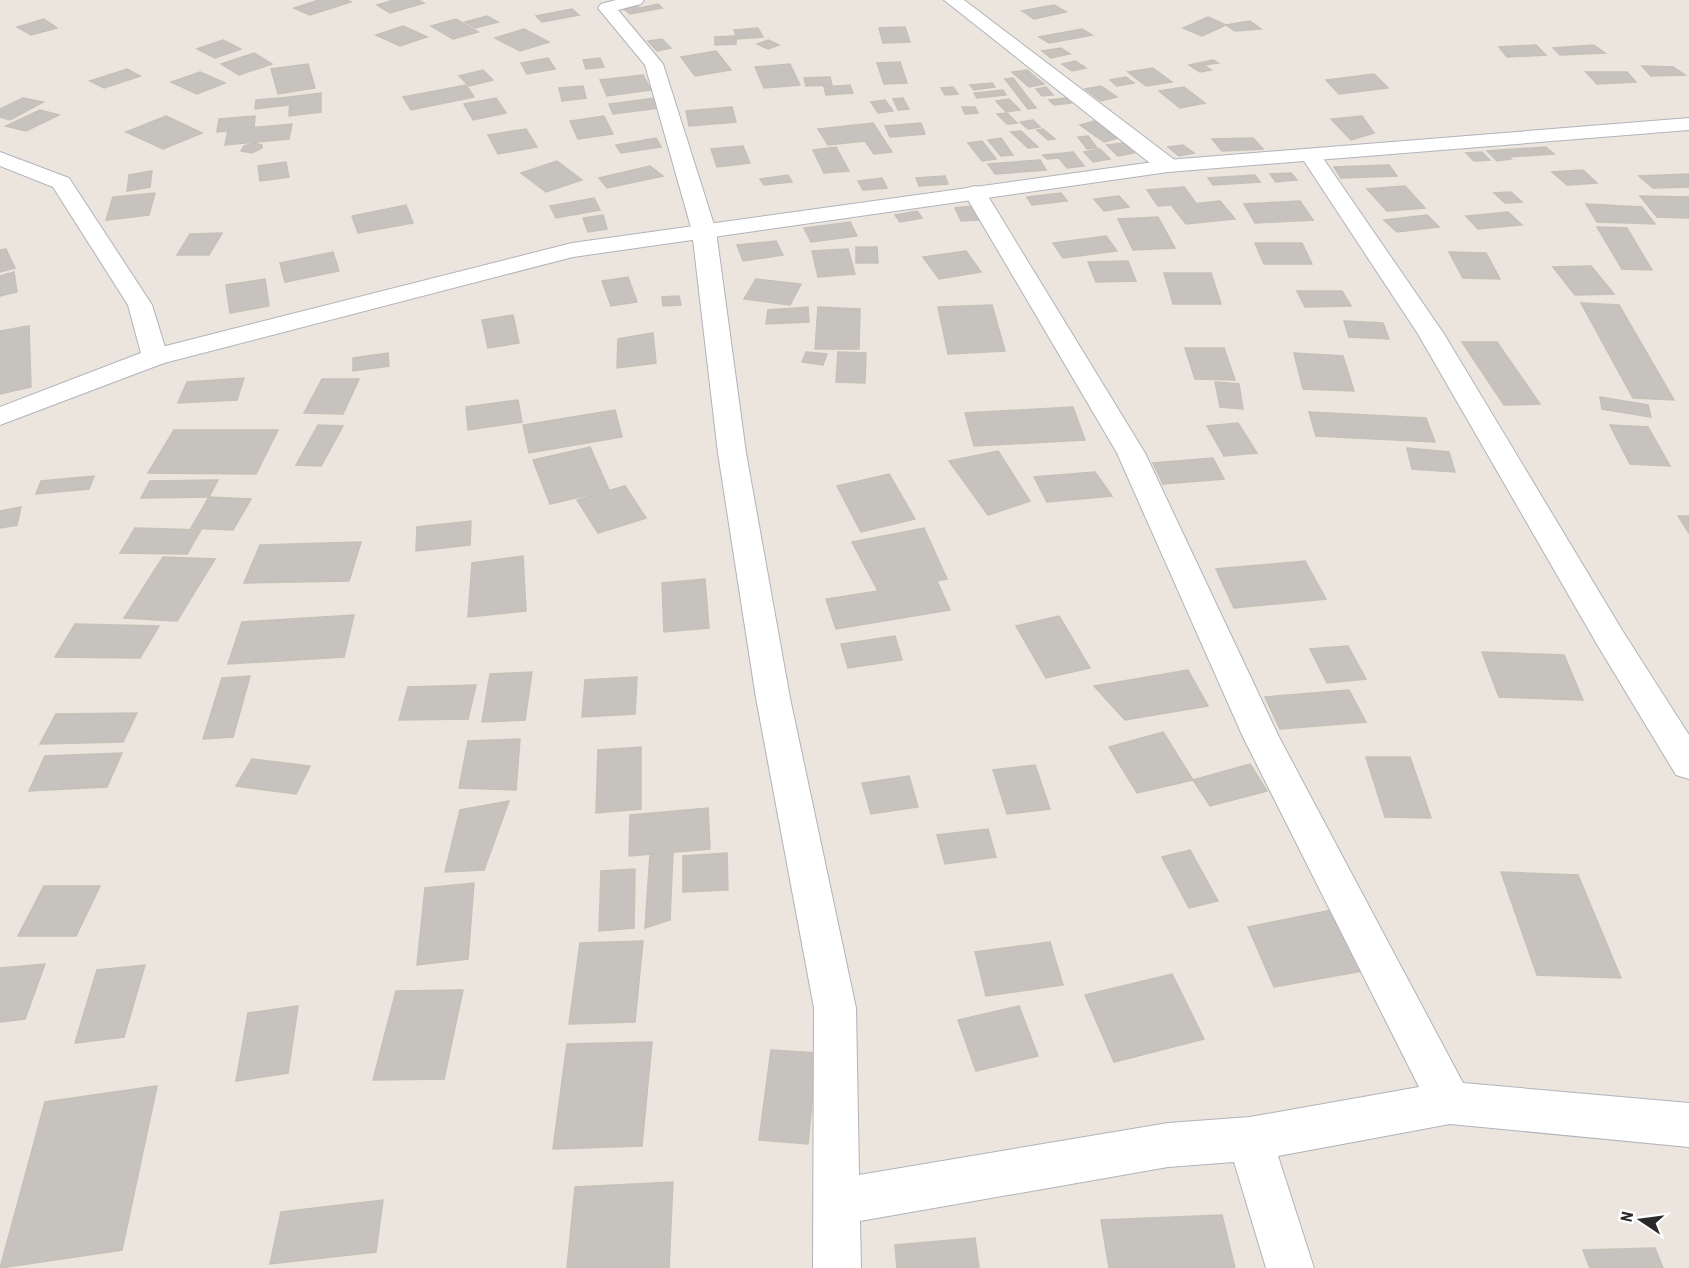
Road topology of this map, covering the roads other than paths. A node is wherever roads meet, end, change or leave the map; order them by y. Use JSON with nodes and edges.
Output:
{"nodes":[{"id":1,"x":634,"y":0,"type":"edge"},
{"id":2,"x":953,"y":0,"type":"edge"},
{"id":3,"x":1689,"y":124,"type":"edge"},
{"id":4,"x":1311,"y":155,"type":"junction"},
{"id":5,"x":0,"y":158,"type":"edge"},
{"id":6,"x":1168,"y":166,"type":"junction"},
{"id":7,"x":975,"y":193,"type":"junction"},
{"id":8,"x":704,"y":231,"type":"junction"},
{"id":9,"x":155,"y":357,"type":"junction"},
{"id":10,"x":0,"y":417,"type":"edge"},
{"id":11,"x":1689,"y":765,"type":"edge"},
{"id":12,"x":1450,"y":1103,"type":"junction"},
{"id":13,"x":1689,"y":1125,"type":"edge"},
{"id":14,"x":1250,"y":1139,"type":"junction"},
{"id":15,"x":837,"y":1202,"type":"junction"},
{"id":16,"x":837,"y":1268,"type":"edge"},
{"id":17,"x":1290,"y":1268,"type":"edge"}],
"edges":[{"from":1,"to":8,"type":"street"},
{"from":2,"to":6,"type":"street"},
{"from":3,"to":4,"type":"street"},
{"from":4,"to":6,"type":"street"},
{"from":4,"to":11,"type":"street"},
{"from":5,"to":9,"type":"street"},
{"from":6,"to":7,"type":"street"},
{"from":7,"to":8,"type":"street"},
{"from":7,"to":12,"type":"street"},
{"from":8,"to":9,"type":"street"},
{"from":8,"to":15,"type":"street"},
{"from":9,"to":10,"type":"street"},
{"from":12,"to":13,"type":"street"},
{"from":12,"to":14,"type":"street"},
{"from":14,"to":15,"type":"street"},
{"from":14,"to":17,"type":"street"},
{"from":15,"to":16,"type":"street"}]}
